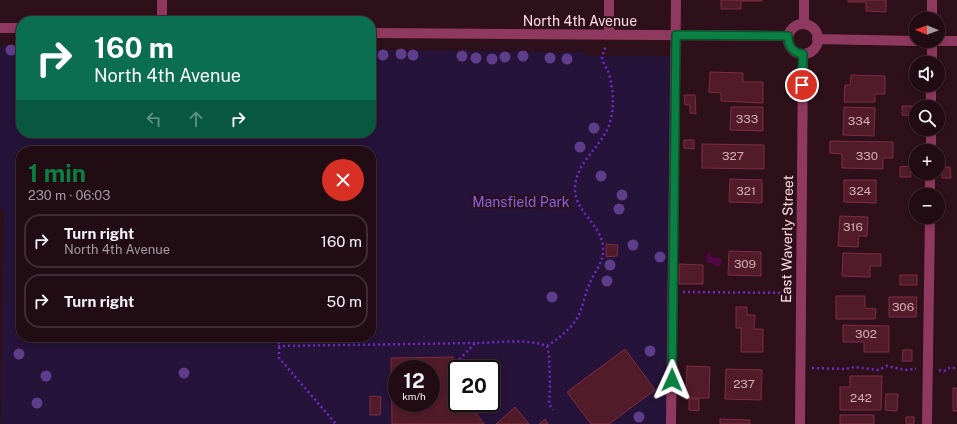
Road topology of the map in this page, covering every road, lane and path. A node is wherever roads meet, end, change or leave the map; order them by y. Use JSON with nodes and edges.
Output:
{"nodes":[{"id":1,"x":162,"y":0,"type":"edge"},
{"id":2,"x":609,"y":0,"type":"edge"},
{"id":3,"x":676,"y":0,"type":"edge"},
{"id":4,"x":804,"y":0,"type":"edge"},
{"id":5,"x":932,"y":0,"type":"edge"},
{"id":6,"x":932,"y":12,"type":"edge"},
{"id":7,"x":162,"y":16,"type":"edge"},
{"id":8,"x":804,"y":24,"type":"junction"},
{"id":9,"x":0,"y":28,"type":"edge"},
{"id":10,"x":16,"y":28,"type":"edge"},
{"id":11,"x":376,"y":33,"type":"edge"},
{"id":12,"x":609,"y":34,"type":"junction"},
{"id":13,"x":676,"y":35,"type":"junction"},
{"id":14,"x":788,"y":36,"type":"junction"},
{"id":15,"x":817,"y":39,"type":"junction"},
{"id":16,"x":909,"y":41,"type":"edge"},
{"id":17,"x":945,"y":41,"type":"edge"},
{"id":18,"x":957,"y":41,"type":"edge"},
{"id":19,"x":803,"y":54,"type":"junction"},
{"id":20,"x":930,"y":224,"type":"edge"},
{"id":21,"x":673,"y":292,"type":"junction"},
{"id":22,"x":801,"y":292,"type":"junction"},
{"id":23,"x":278,"y":342,"type":"edge"},
{"id":24,"x":475,"y":343,"type":"junction"},
{"id":25,"x":278,"y":346,"type":"junction"},
{"id":26,"x":547,"y":346,"type":"junction"},
{"id":27,"x":459,"y":360,"type":"edge"},
{"id":28,"x":800,"y":367,"type":"junction"},
{"id":29,"x":928,"y":369,"type":"junction"},
{"id":30,"x":957,"y":369,"type":"edge"},
{"id":31,"x":553,"y":410,"type":"dead end"},
{"id":32,"x":336,"y":424,"type":"edge"},
{"id":33,"x":671,"y":424,"type":"edge"},
{"id":34,"x":800,"y":424,"type":"edge"},
{"id":35,"x":927,"y":424,"type":"edge"}],
"edges":[{"from":1,"to":7,"type":"street"},
{"from":2,"to":12,"type":"street"},
{"from":3,"to":13,"type":"street"},
{"from":4,"to":8,"type":"street"},
{"from":5,"to":6,"type":"street"},
{"from":8,"to":14,"type":"street"},
{"from":8,"to":15,"type":"street"},
{"from":9,"to":10,"type":"street"},
{"from":11,"to":12,"type":"street","name":"North 4th Avenue"},
{"from":12,"to":13,"type":"street","name":"North 4th Avenue"},
{"from":12,"to":26,"type":"path"},
{"from":13,"to":14,"type":"street","name":"North 4th Avenue"},
{"from":13,"to":21,"type":"street"},
{"from":14,"to":19,"type":"street"},
{"from":15,"to":16,"type":"street"},
{"from":15,"to":19,"type":"street"},
{"from":17,"to":18,"type":"street"},
{"from":19,"to":22,"type":"street","name":"East Waverly Street"},
{"from":20,"to":29,"type":"street"},
{"from":21,"to":22,"type":"path"},
{"from":21,"to":33,"type":"street"},
{"from":22,"to":28,"type":"street","name":"East Waverly Street"},
{"from":23,"to":25,"type":"path"},
{"from":24,"to":25,"type":"path"},
{"from":24,"to":26,"type":"path"},
{"from":24,"to":27,"type":"path"},
{"from":25,"to":32,"type":"path"},
{"from":26,"to":31,"type":"path"},
{"from":28,"to":29,"type":"path"},
{"from":28,"to":34,"type":"street","name":"East Waverly Street"},
{"from":29,"to":30,"type":"path"},
{"from":29,"to":35,"type":"street"}]}
